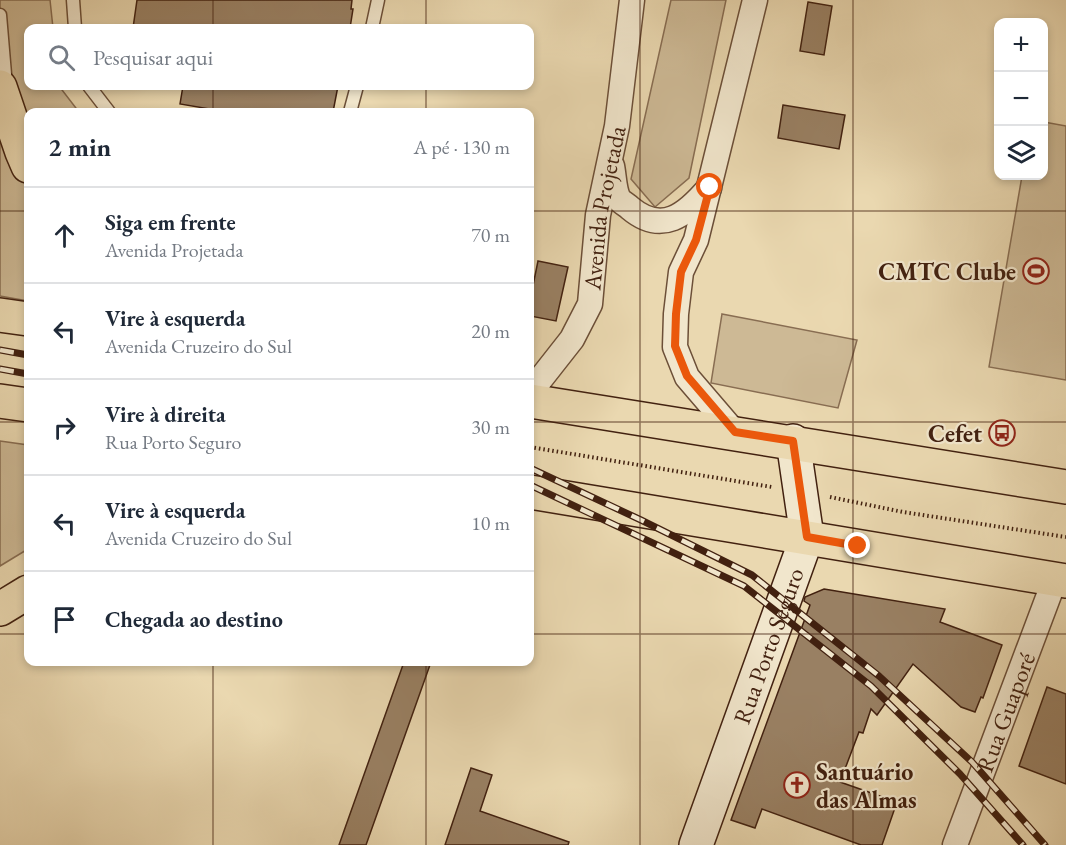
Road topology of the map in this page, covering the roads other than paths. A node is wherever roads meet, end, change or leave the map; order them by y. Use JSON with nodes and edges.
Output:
{"nodes":[{"id":1,"x":73,"y":0,"type":"edge"},
{"id":2,"x":378,"y":0,"type":"edge"},
{"id":3,"x":632,"y":0,"type":"edge"},
{"id":4,"x":755,"y":0,"type":"edge"},
{"id":5,"x":0,"y":15,"type":"edge"},
{"id":6,"x":75,"y":24,"type":"edge"},
{"id":7,"x":373,"y":24,"type":"edge"},
{"id":8,"x":92,"y":90,"type":"edge"},
{"id":9,"x":356,"y":90,"type":"edge"},
{"id":10,"x":4,"y":99,"type":"edge"},
{"id":11,"x":106,"y":108,"type":"edge"},
{"id":12,"x":351,"y":108,"type":"edge"},
{"id":13,"x":24,"y":155,"type":"edge"},
{"id":14,"x":611,"y":161,"type":"junction"},
{"id":15,"x":710,"y":187,"type":"junction"},
{"id":16,"x":0,"y":315,"type":"edge"},
{"id":17,"x":24,"y":318,"type":"edge"},
{"id":18,"x":534,"y":392,"type":"edge"},
{"id":19,"x":0,"y":400,"type":"edge"},
{"id":20,"x":534,"y":401,"type":"edge"},
{"id":21,"x":24,"y":404,"type":"edge"},
{"id":22,"x":735,"y":432,"type":"junction"},
{"id":23,"x":793,"y":441,"type":"junction"},
{"id":24,"x":1066,"y":487,"type":"edge"},
{"id":25,"x":534,"y":493,"type":"edge"},
{"id":26,"x":807,"y":537,"type":"junction"},
{"id":27,"x":1060,"y":580,"type":"edge"},
{"id":28,"x":24,"y":582,"type":"edge"},
{"id":29,"x":0,"y":592,"type":"edge"},
{"id":30,"x":24,"y":594,"type":"edge"},
{"id":31,"x":0,"y":609,"type":"edge"},
{"id":32,"x":696,"y":845,"type":"edge"},
{"id":33,"x":955,"y":845,"type":"edge"}],
"edges":[{"from":1,"to":6,"type":"lane"},
{"from":2,"to":7,"type":"lane"},
{"from":3,"to":14,"type":"street","name":"Avenida Projetada"},
{"from":4,"to":15,"type":"street"},
{"from":5,"to":10,"type":"lane"},
{"from":8,"to":11,"type":"lane"},
{"from":9,"to":12,"type":"lane"},
{"from":10,"to":13,"type":"main road"},
{"from":14,"to":15,"type":"street"},
{"from":14,"to":18,"type":"street","name":"Avenida Projetada"},
{"from":15,"to":22,"type":"street"},
{"from":16,"to":17,"type":"main road"},
{"from":19,"to":21,"type":"main road"},
{"from":20,"to":22,"type":"main road"},
{"from":22,"to":23,"type":"main road"},
{"from":23,"to":24,"type":"main road"},
{"from":23,"to":26,"type":"street","name":"Rua Porto Seguro"},
{"from":25,"to":26,"type":"main road"},
{"from":26,"to":27,"type":"main road"},
{"from":26,"to":32,"type":"street","name":"Rua Porto Seguro"},
{"from":27,"to":33,"type":"street","name":"Rua Guaporé"},
{"from":28,"to":29,"type":"main road"},
{"from":30,"to":31,"type":"main road"}]}
